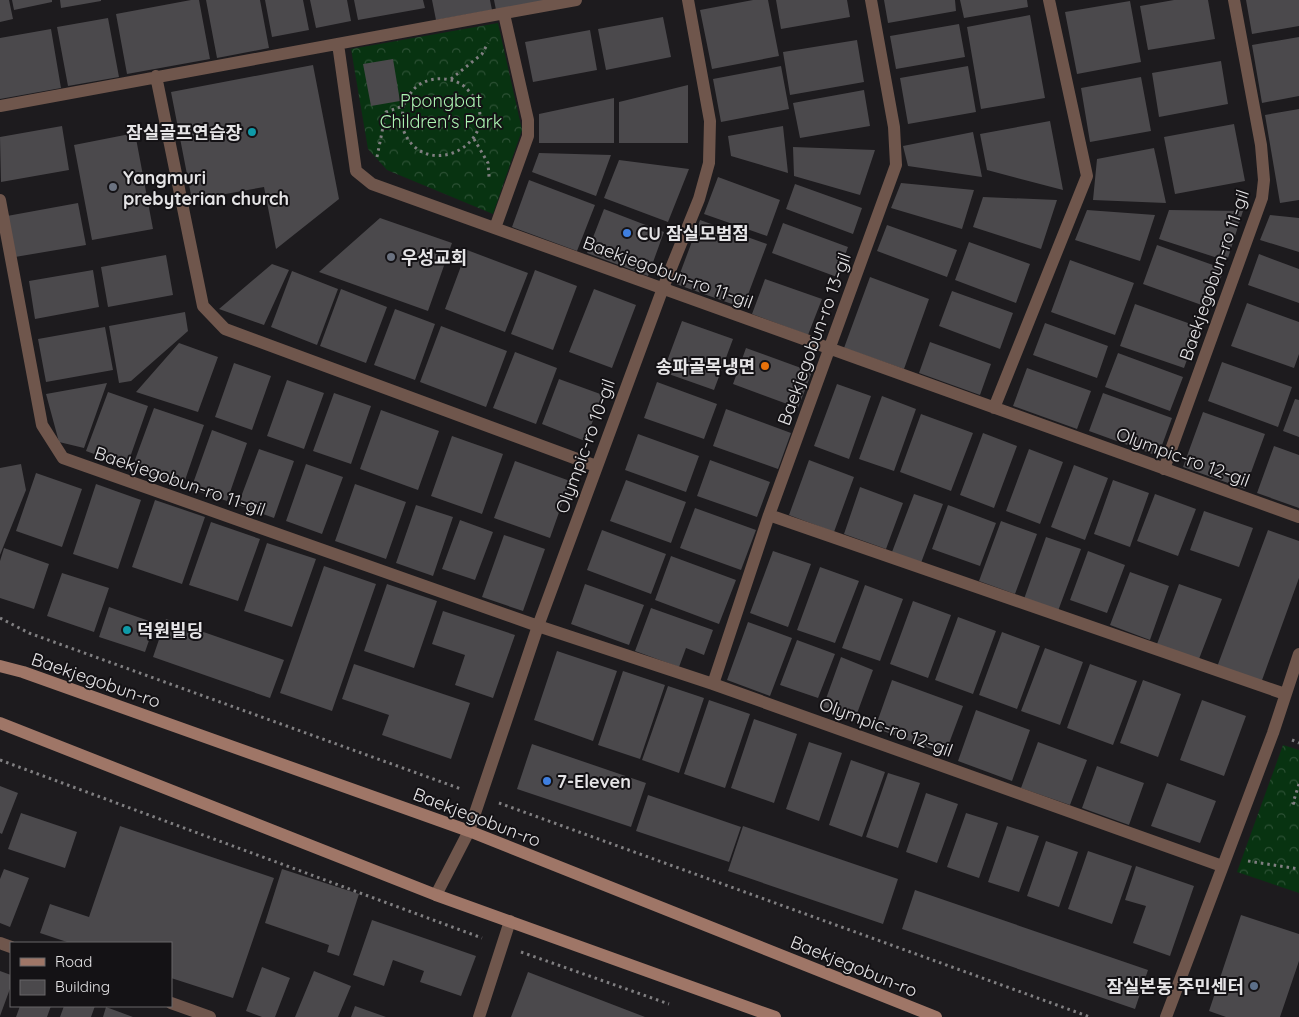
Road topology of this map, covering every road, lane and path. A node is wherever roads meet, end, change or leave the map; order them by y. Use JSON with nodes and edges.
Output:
{"nodes":[{"id":1,"x":576,"y":0,"type":"edge"},
{"id":2,"x":688,"y":0,"type":"edge"},
{"id":3,"x":871,"y":0,"type":"edge"},
{"id":4,"x":1049,"y":0,"type":"edge"},
{"id":5,"x":1234,"y":0,"type":"edge"},
{"id":6,"x":504,"y":14,"type":"junction"},
{"id":7,"x":338,"y":44,"type":"junction"},
{"id":8,"x":156,"y":76,"type":"junction"},
{"id":9,"x":452,"y":79,"type":"junction"},
{"id":10,"x":0,"y":106,"type":"edge"},
{"id":11,"x":402,"y":106,"type":"junction"},
{"id":12,"x":356,"y":171,"type":"junction"},
{"id":13,"x":0,"y":200,"type":"edge"},
{"id":14,"x":495,"y":228,"type":"junction"},
{"id":15,"x":662,"y":288,"type":"junction"},
{"id":16,"x":828,"y":348,"type":"junction"},
{"id":17,"x":994,"y":408,"type":"junction"},
{"id":18,"x":596,"y":466,"type":"junction"},
{"id":19,"x":1164,"y":469,"type":"junction"},
{"id":20,"x":769,"y":515,"type":"junction"},
{"id":21,"x":1299,"y":517,"type":"edge"},
{"id":22,"x":0,"y":618,"type":"edge"},
{"id":23,"x":538,"y":626,"type":"junction"},
{"id":24,"x":1299,"y":654,"type":"edge"},
{"id":25,"x":0,"y":659,"type":"edge"},
{"id":26,"x":0,"y":666,"type":"edge"},
{"id":27,"x":23,"y":672,"type":"junction"},
{"id":28,"x":713,"y":684,"type":"junction"},
{"id":29,"x":1285,"y":694,"type":"junction"},
{"id":30,"x":0,"y":724,"type":"edge"},
{"id":31,"x":0,"y":760,"type":"edge"},
{"id":32,"x":1299,"y":784,"type":"edge"},
{"id":33,"x":480,"y":796,"type":"junction"},
{"id":34,"x":1299,"y":805,"type":"edge"},
{"id":35,"x":469,"y":830,"type":"junction"},
{"id":36,"x":1224,"y":861,"type":"junction"},
{"id":37,"x":1299,"y":869,"type":"edge"},
{"id":38,"x":436,"y":895,"type":"junction"},
{"id":39,"x":510,"y":921,"type":"junction"},
{"id":40,"x":502,"y":946,"type":"junction"},
{"id":41,"x":172,"y":1004,"type":"edge"},
{"id":42,"x":678,"y":1007,"type":"dead end"},
{"id":43,"x":210,"y":1017,"type":"edge"},
{"id":44,"x":479,"y":1017,"type":"edge"},
{"id":45,"x":775,"y":1017,"type":"edge"},
{"id":46,"x":936,"y":1017,"type":"edge"},
{"id":47,"x":1090,"y":1017,"type":"edge"},
{"id":48,"x":1166,"y":1017,"type":"edge"}],
"edges":[{"from":1,"to":6,"type":"street"},
{"from":2,"to":15,"type":"street","name":"Olympic-ro 10-gil"},
{"from":3,"to":16,"type":"street","name":"Baekjegobun-ro 13-gil"},
{"from":4,"to":17,"type":"street"},
{"from":5,"to":19,"type":"street","name":"Baekjegobun-ro 11-gil"},
{"from":6,"to":7,"type":"street"},
{"from":6,"to":9,"type":"path"},
{"from":6,"to":14,"type":"street"},
{"from":7,"to":8,"type":"street"},
{"from":7,"to":12,"type":"street"},
{"from":8,"to":10,"type":"street"},
{"from":8,"to":18,"type":"street"},
{"from":9,"to":11,"type":"path"},
{"from":9,"to":11,"type":"path"},
{"from":11,"to":12,"type":"path"},
{"from":12,"to":14,"type":"street","name":"Baekjegobun-ro 11-gil"},
{"from":13,"to":23,"type":"street","name":"Baekjegobun-ro 11-gil"},
{"from":14,"to":15,"type":"street","name":"Baekjegobun-ro 11-gil"},
{"from":15,"to":16,"type":"street","name":"Baekjegobun-ro 11-gil"},
{"from":15,"to":18,"type":"street","name":"Olympic-ro 10-gil"},
{"from":16,"to":17,"type":"street","name":"Olympic-ro 12-gil"},
{"from":16,"to":20,"type":"street","name":"Baekjegobun-ro 13-gil"},
{"from":17,"to":19,"type":"street","name":"Olympic-ro 12-gil"},
{"from":18,"to":23,"type":"street","name":"Olympic-ro 10-gil"},
{"from":19,"to":21,"type":"street","name":"Olympic-ro 12-gil"},
{"from":20,"to":28,"type":"street","name":"Baekjegobun-ro 13-gil"},
{"from":20,"to":29,"type":"street"},
{"from":22,"to":33,"type":"path"},
{"from":23,"to":28,"type":"street","name":"Olympic-ro 12-gil"},
{"from":23,"to":33,"type":"street","name":"Olympic-ro 10-gil"},
{"from":24,"to":29,"type":"street"},
{"from":25,"to":27,"type":"main road"},
{"from":26,"to":27,"type":"main road","name":"Baekjegobun-ro"},
{"from":27,"to":35,"type":"main road","name":"Baekjegobun-ro"},
{"from":28,"to":36,"type":"street","name":"Olympic-ro 12-gil"},
{"from":29,"to":36,"type":"street"},
{"from":30,"to":38,"type":"main road"},
{"from":31,"to":40,"type":"path"},
{"from":32,"to":34,"type":"path"},
{"from":33,"to":35,"type":"street","name":"Olympic-ro 10-gil"},
{"from":33,"to":47,"type":"path"},
{"from":35,"to":38,"type":"street","name":"Olympic-ro 10-gil"},
{"from":35,"to":46,"type":"main road","name":"Baekjegobun-ro"},
{"from":36,"to":37,"type":"path"},
{"from":36,"to":48,"type":"street"},
{"from":38,"to":39,"type":"main road"},
{"from":39,"to":40,"type":"street"},
{"from":39,"to":45,"type":"main road"},
{"from":40,"to":42,"type":"path"},
{"from":40,"to":44,"type":"street"},
{"from":41,"to":43,"type":"street"}]}
